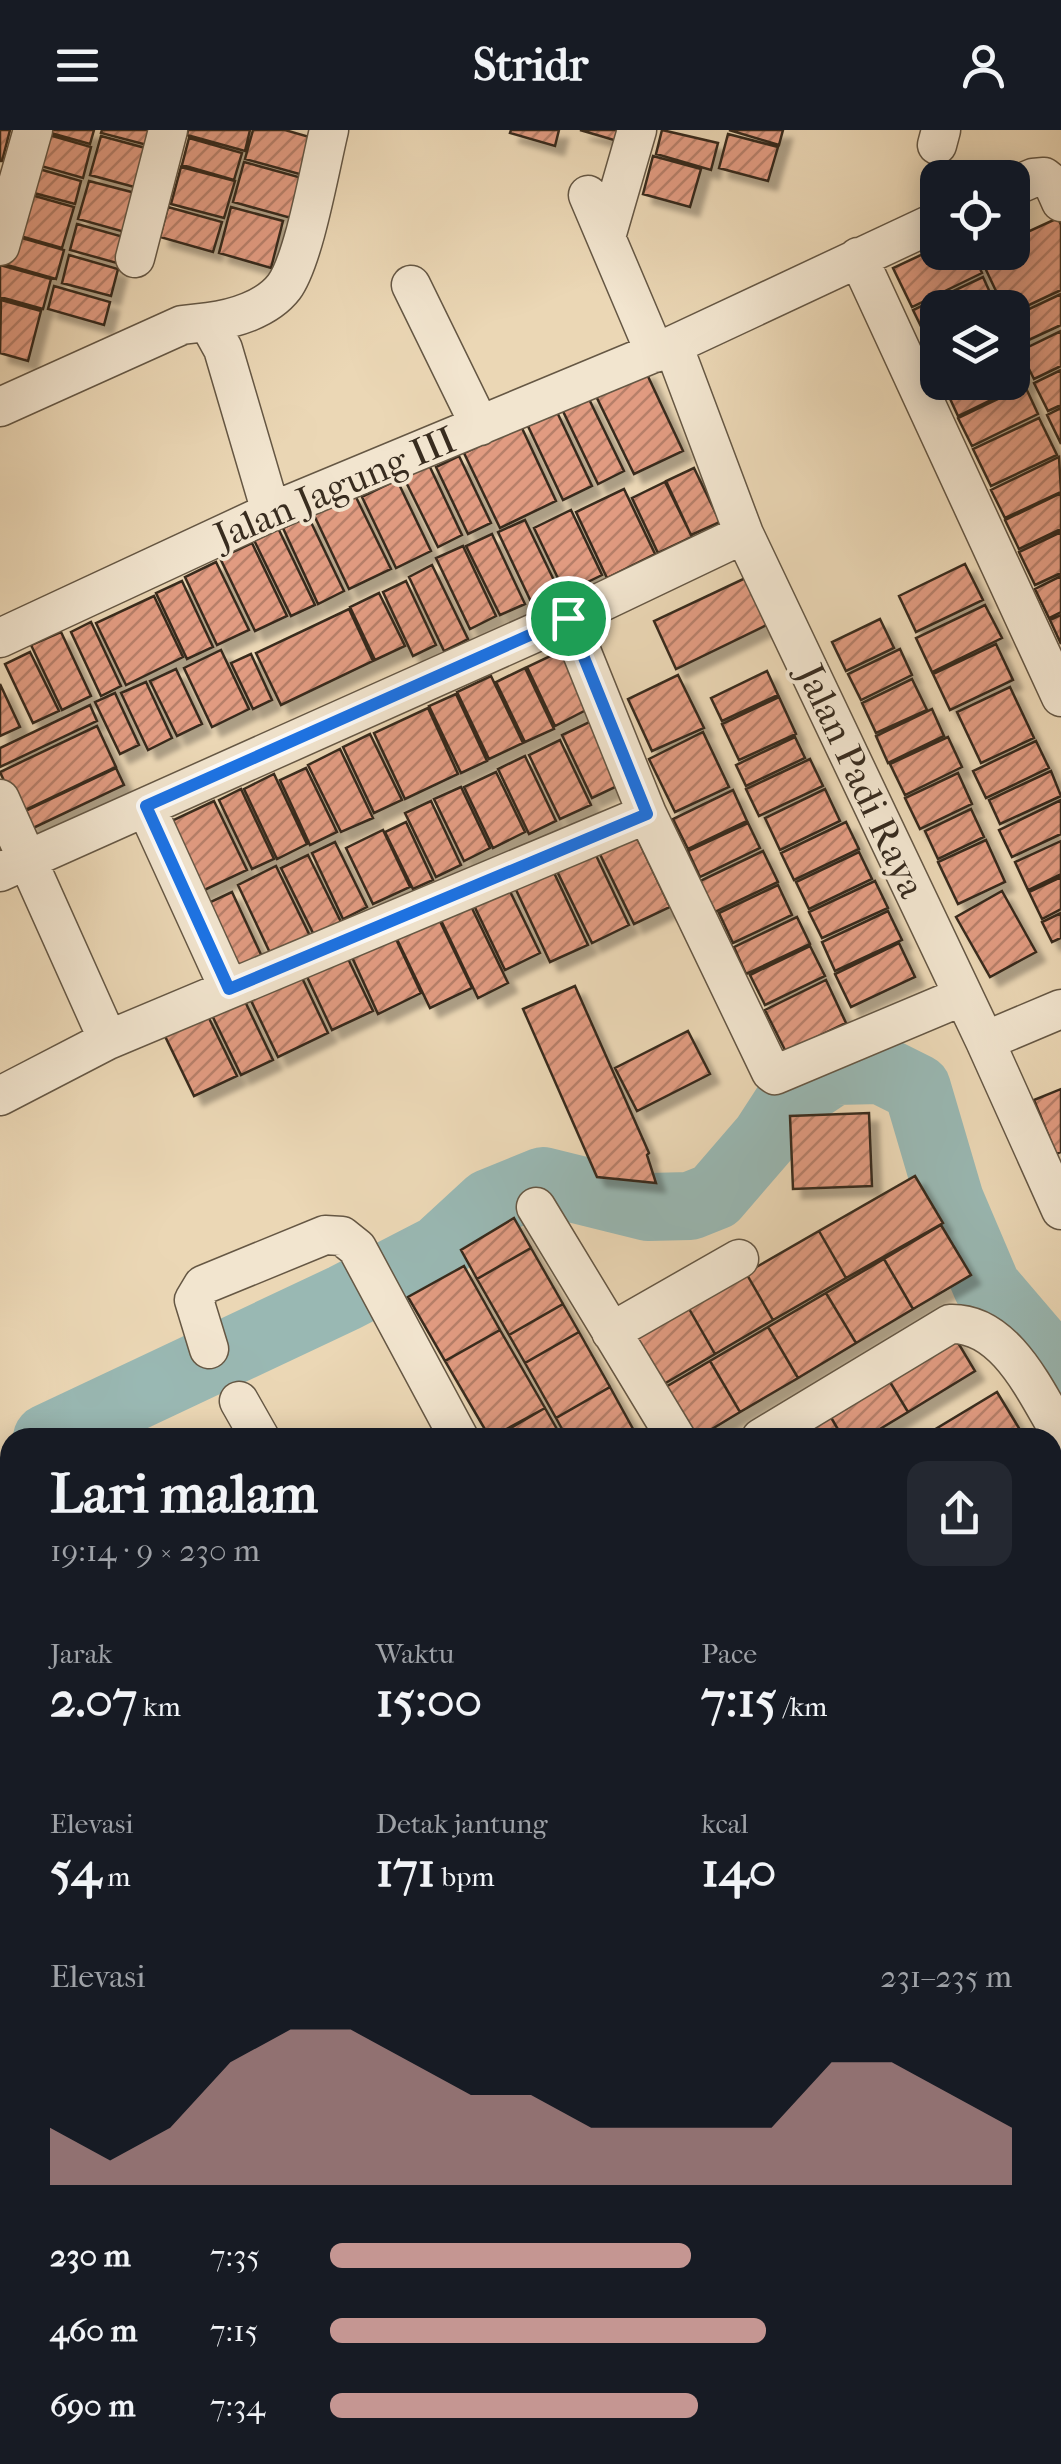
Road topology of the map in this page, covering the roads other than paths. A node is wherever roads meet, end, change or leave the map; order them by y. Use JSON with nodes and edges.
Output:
{"nodes":[{"id":1,"x":34,"y":130,"type":"edge"},
{"id":2,"x":168,"y":130,"type":"edge"},
{"id":3,"x":330,"y":130,"type":"edge"},
{"id":4,"x":637,"y":130,"type":"edge"},
{"id":5,"x":1030,"y":179,"type":"edge"},
{"id":6,"x":588,"y":196,"type":"dead end"},
{"id":7,"x":1061,"y":202,"type":"edge"},
{"id":8,"x":920,"y":229,"type":"edge"},
{"id":9,"x":606,"y":237,"type":"junction"},
{"id":10,"x":0,"y":246,"type":"edge"},
{"id":11,"x":858,"y":257,"type":"junction"},
{"id":12,"x":136,"y":258,"type":"dead end"},
{"id":13,"x":411,"y":285,"type":"dead end"},
{"id":14,"x":208,"y":322,"type":"junction"},
{"id":15,"x":664,"y":349,"type":"junction"},
{"id":16,"x":0,"y":407,"type":"edge"},
{"id":17,"x":480,"y":426,"type":"junction"},
{"id":18,"x":271,"y":512,"type":"junction"},
{"id":19,"x":744,"y":534,"type":"junction"},
{"id":20,"x":568,"y":618,"type":"junction"},
{"id":21,"x":0,"y":638,"type":"edge"},
{"id":22,"x":1061,"y":697,"type":"edge"},
{"id":23,"x":0,"y":799,"type":"edge"},
{"id":24,"x":146,"y":806,"type":"junction"},
{"id":25,"x":647,"y":814,"type":"junction"},
{"id":26,"x":13,"y":866,"type":"edge"},
{"id":27,"x":229,"y":989,"type":"junction"},
{"id":28,"x":962,"y":996,"type":"junction"},
{"id":29,"x":1061,"y":1008,"type":"edge"},
{"id":30,"x":108,"y":1040,"type":"junction"},
{"id":31,"x":986,"y":1041,"type":"junction"},
{"id":32,"x":0,"y":1096,"type":"edge"},
{"id":33,"x":536,"y":1207,"type":"dead end"},
{"id":34,"x":1061,"y":1210,"type":"edge"},
{"id":35,"x":739,"y":1259,"type":"dead end"},
{"id":36,"x":612,"y":1332,"type":"junction"},
{"id":37,"x":209,"y":1350,"type":"dead end"},
{"id":38,"x":240,"y":1401,"type":"dead end"},
{"id":39,"x":255,"y":1428,"type":"edge"},
{"id":40,"x":454,"y":1428,"type":"edge"},
{"id":41,"x":670,"y":1428,"type":"edge"},
{"id":42,"x":778,"y":1428,"type":"edge"},
{"id":43,"x":1057,"y":1428,"type":"edge"}],
"edges":[{"from":1,"to":10,"type":"street"},
{"from":2,"to":12,"type":"street"},
{"from":3,"to":14,"type":"street"},
{"from":4,"to":9,"type":"street"},
{"from":5,"to":7,"type":"street"},
{"from":6,"to":9,"type":"street","name":"Jalan Padi Raya"},
{"from":8,"to":11,"type":"street","name":"Jalan Jagung III"},
{"from":9,"to":15,"type":"street","name":"Jalan Padi Raya"},
{"from":11,"to":15,"type":"street","name":"Jalan Jagung III"},
{"from":11,"to":22,"type":"street"},
{"from":13,"to":17,"type":"street"},
{"from":14,"to":16,"type":"street"},
{"from":14,"to":18,"type":"street"},
{"from":15,"to":17,"type":"street","name":"Jalan Jagung III"},
{"from":15,"to":19,"type":"street","name":"Jalan Padi Raya"},
{"from":17,"to":18,"type":"street","name":"Jalan Jagung III"},
{"from":18,"to":21,"type":"street","name":"Jalan Jagung III"},
{"from":19,"to":20,"type":"street"},
{"from":19,"to":28,"type":"street","name":"Jalan Padi Raya"},
{"from":20,"to":24,"type":"street"},
{"from":20,"to":25,"type":"street"},
{"from":23,"to":26,"type":"street"},
{"from":24,"to":26,"type":"street"},
{"from":24,"to":27,"type":"street"},
{"from":25,"to":27,"type":"street"},
{"from":25,"to":28,"type":"street"},
{"from":26,"to":30,"type":"street"},
{"from":27,"to":30,"type":"street"},
{"from":28,"to":31,"type":"street","name":"Jalan Padi Raya"},
{"from":29,"to":31,"type":"street"},
{"from":30,"to":32,"type":"street"},
{"from":31,"to":34,"type":"street","name":"Jalan Padi Raya"},
{"from":33,"to":36,"type":"street"},
{"from":35,"to":36,"type":"street"},
{"from":36,"to":41,"type":"street"},
{"from":37,"to":40,"type":"street"},
{"from":38,"to":39,"type":"street"},
{"from":42,"to":43,"type":"street"}]}
